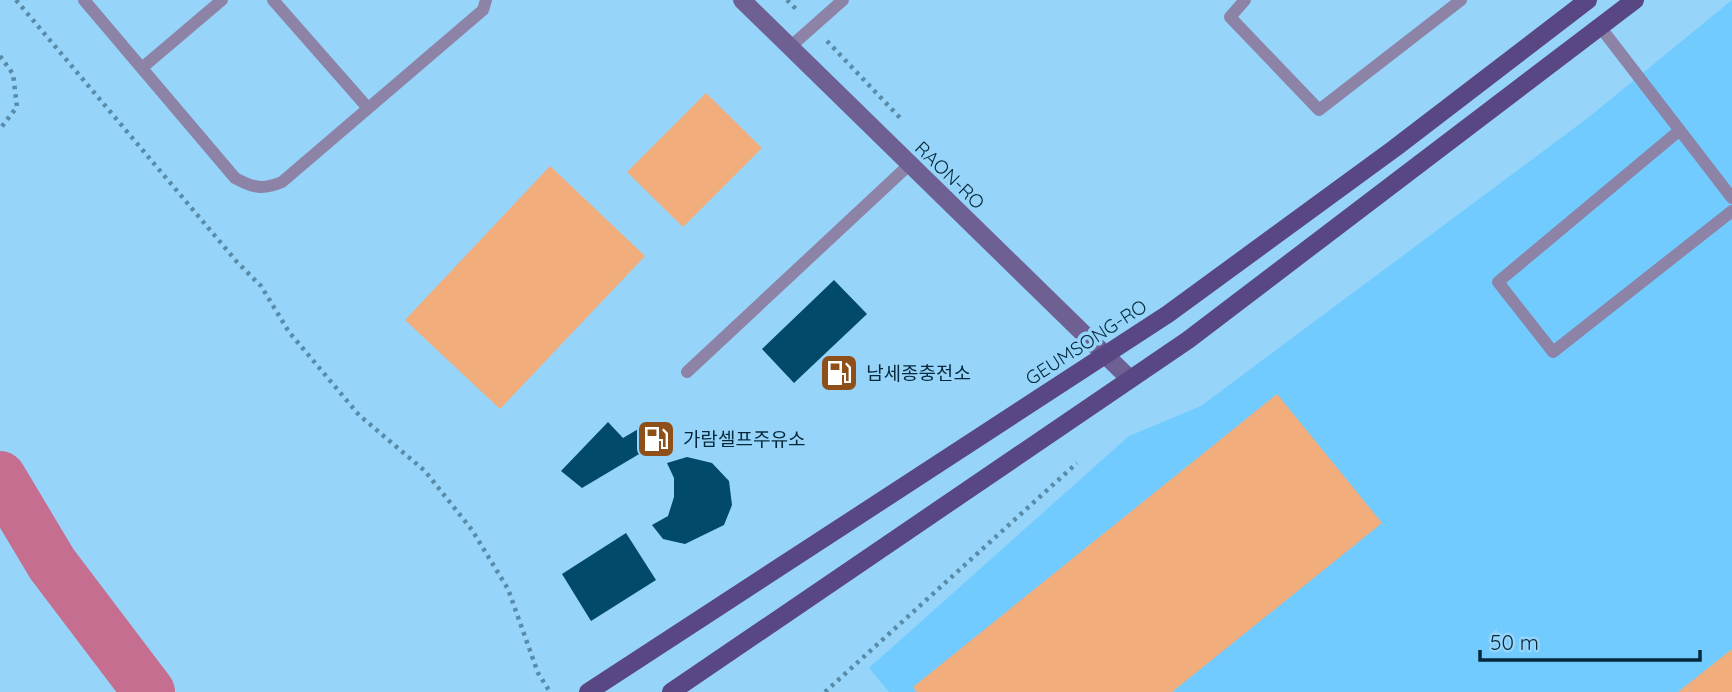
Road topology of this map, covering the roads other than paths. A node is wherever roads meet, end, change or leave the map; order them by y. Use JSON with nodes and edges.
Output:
{"nodes":[{"id":1,"x":84,"y":0,"type":"edge"},
{"id":2,"x":222,"y":0,"type":"edge"},
{"id":3,"x":273,"y":0,"type":"edge"},
{"id":4,"x":486,"y":0,"type":"edge"},
{"id":5,"x":742,"y":0,"type":"edge"},
{"id":6,"x":843,"y":0,"type":"edge"},
{"id":7,"x":1245,"y":0,"type":"edge"},
{"id":8,"x":1461,"y":0,"type":"edge"},
{"id":9,"x":1588,"y":0,"type":"edge"},
{"id":10,"x":1635,"y":0,"type":"edge"},
{"id":11,"x":1601,"y":28,"type":"junction"},
{"id":12,"x":790,"y":47,"type":"junction"},
{"id":13,"x":143,"y":67,"type":"junction"},
{"id":14,"x":368,"y":107,"type":"junction"},
{"id":15,"x":1680,"y":130,"type":"junction"},
{"id":16,"x":909,"y":164,"type":"junction"},
{"id":17,"x":1732,"y":198,"type":"edge"},
{"id":18,"x":1732,"y":211,"type":"edge"},
{"id":19,"x":1105,"y":355,"type":"junction"},
{"id":20,"x":687,"y":372,"type":"dead end"},
{"id":21,"x":1130,"y":379,"type":"junction"},
{"id":22,"x":588,"y":692,"type":"edge"},
{"id":23,"x":671,"y":692,"type":"edge"}],
"edges":[{"from":1,"to":13,"type":"lane"},
{"from":2,"to":13,"type":"lane"},
{"from":3,"to":14,"type":"lane"},
{"from":4,"to":14,"type":"lane"},
{"from":5,"to":12,"type":"main road","name":"RAON-RO"},
{"from":6,"to":12,"type":"lane"},
{"from":7,"to":8,"type":"lane"},
{"from":9,"to":19,"type":"main road","name":"GEUMSONG-RO"},
{"from":10,"to":11,"type":"main road"},
{"from":11,"to":15,"type":"lane"},
{"from":11,"to":21,"type":"main road"},
{"from":12,"to":16,"type":"main road","name":"RAON-RO"},
{"from":13,"to":14,"type":"lane"},
{"from":15,"to":17,"type":"lane"},
{"from":15,"to":18,"type":"lane"},
{"from":16,"to":19,"type":"main road","name":"RAON-RO"},
{"from":16,"to":20,"type":"lane"},
{"from":19,"to":21,"type":"main road","name":"RAON-RO"},
{"from":19,"to":22,"type":"main road","name":"GEUMSONG-RO"},
{"from":21,"to":23,"type":"main road"}]}
